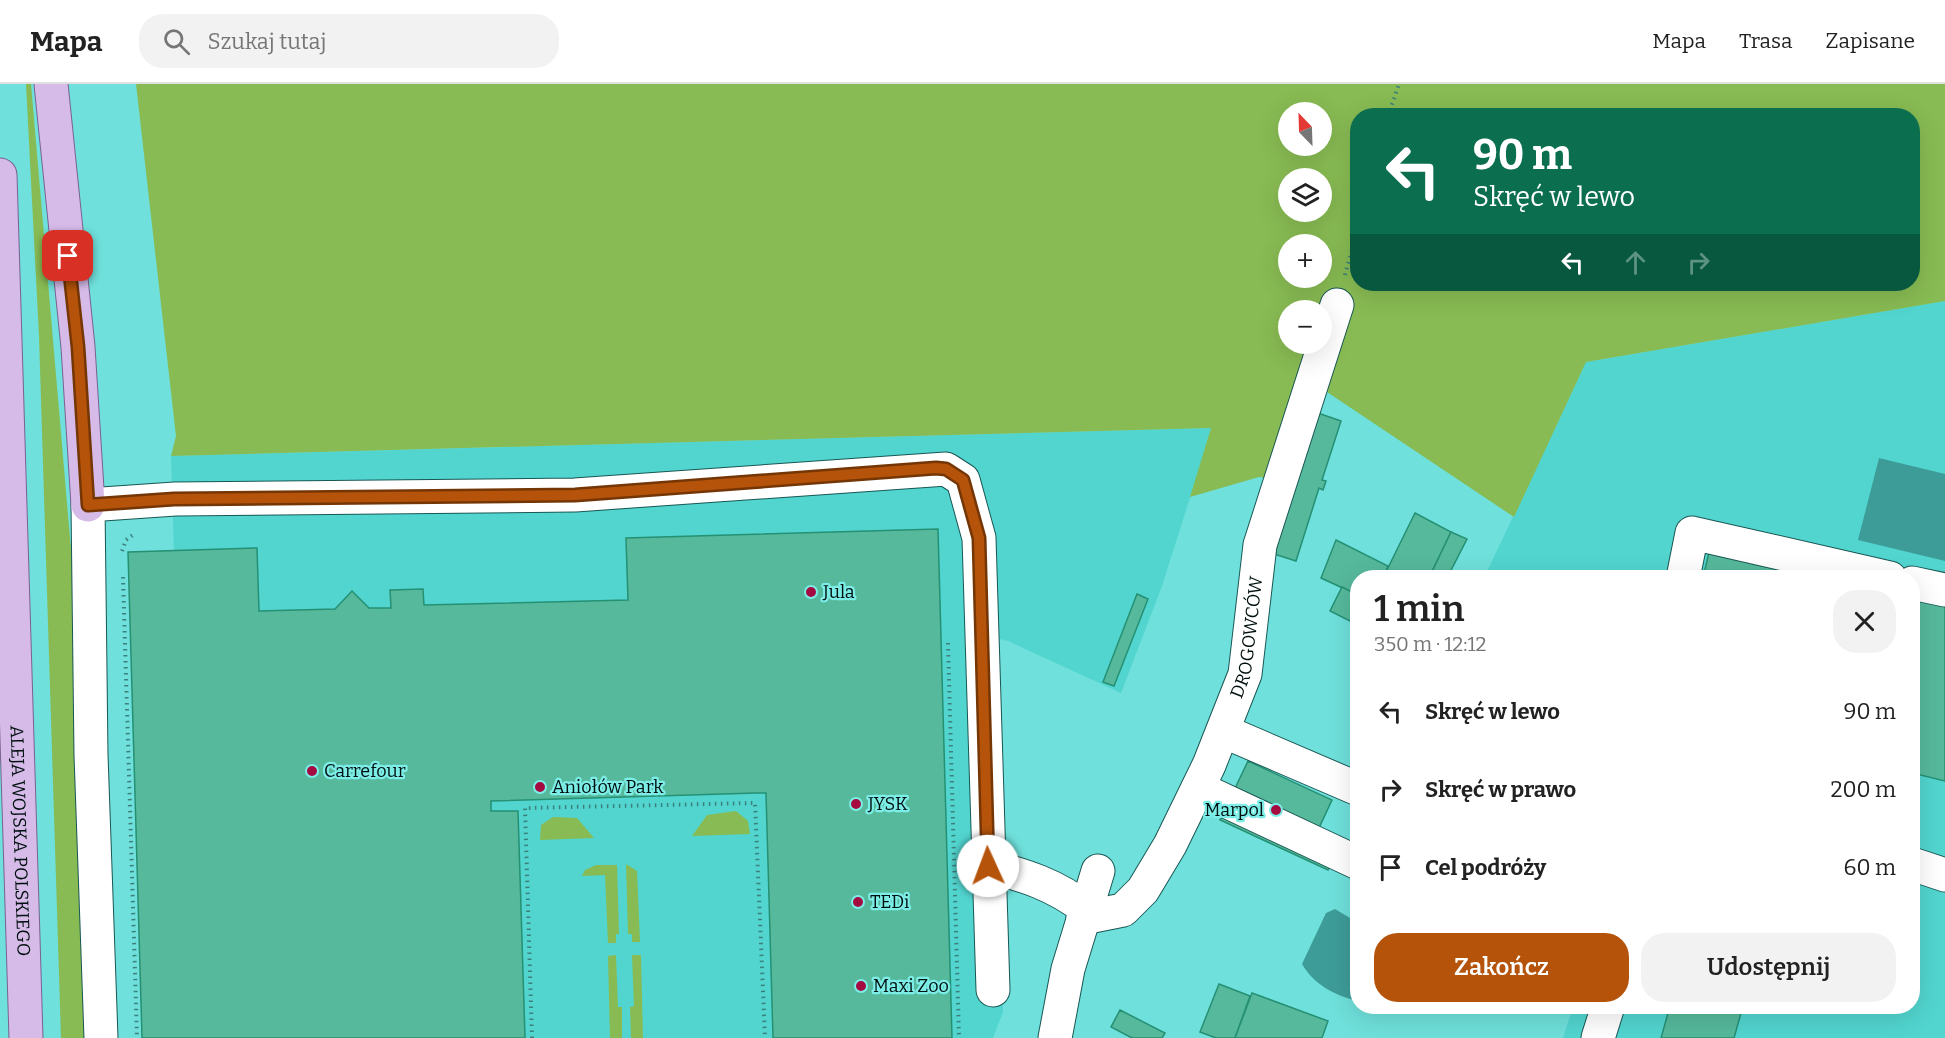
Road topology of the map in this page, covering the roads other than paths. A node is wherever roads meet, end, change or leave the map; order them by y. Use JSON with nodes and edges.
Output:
{"nodes":[{"id":1,"x":51,"y":84,"type":"edge"},
{"id":2,"x":0,"y":175,"type":"edge"},
{"id":3,"x":1337,"y":305,"type":"road end"},
{"id":4,"x":88,"y":505,"type":"junction"},
{"id":5,"x":1685,"y":570,"type":"edge"},
{"id":6,"x":1855,"y":570,"type":"edge"},
{"id":7,"x":1920,"y":585,"type":"edge"},
{"id":8,"x":1945,"y":590,"type":"edge"},
{"id":9,"x":1223,"y":731,"type":"junction"},
{"id":10,"x":1350,"y":786,"type":"edge"},
{"id":11,"x":1198,"y":788,"type":"junction"},
{"id":12,"x":1350,"y":859,"type":"edge"},
{"id":13,"x":988,"y":866,"type":"junction"},
{"id":14,"x":1920,"y":867,"type":"edge"},
{"id":15,"x":1098,"y":871,"type":"dead end"},
{"id":16,"x":1945,"y":875,"type":"edge"},
{"id":17,"x":1085,"y":914,"type":"junction"},
{"id":18,"x":993,"y":990,"type":"dead end"},
{"id":19,"x":1606,"y":1014,"type":"edge"},
{"id":20,"x":26,"y":1038,"type":"edge"},
{"id":21,"x":101,"y":1038,"type":"edge"},
{"id":22,"x":1055,"y":1038,"type":"edge"},
{"id":23,"x":1598,"y":1038,"type":"edge"}],
"edges":[{"from":1,"to":4,"type":"main road"},
{"from":2,"to":20,"type":"main road","name":"ALEJA WOJSKA POLSKIEGO"},
{"from":3,"to":9,"type":"street","name":"DROGOWCÓW"},
{"from":4,"to":13,"type":"street"},
{"from":4,"to":21,"type":"street"},
{"from":5,"to":6,"type":"street"},
{"from":7,"to":8,"type":"street"},
{"from":9,"to":10,"type":"street"},
{"from":9,"to":11,"type":"street","name":"DROGOWCÓW"},
{"from":11,"to":12,"type":"street"},
{"from":11,"to":17,"type":"street","name":"DROGOWCÓW"},
{"from":13,"to":17,"type":"street"},
{"from":13,"to":18,"type":"street"},
{"from":14,"to":16,"type":"street"},
{"from":15,"to":17,"type":"street"},
{"from":17,"to":22,"type":"street"},
{"from":19,"to":23,"type":"street"}]}
